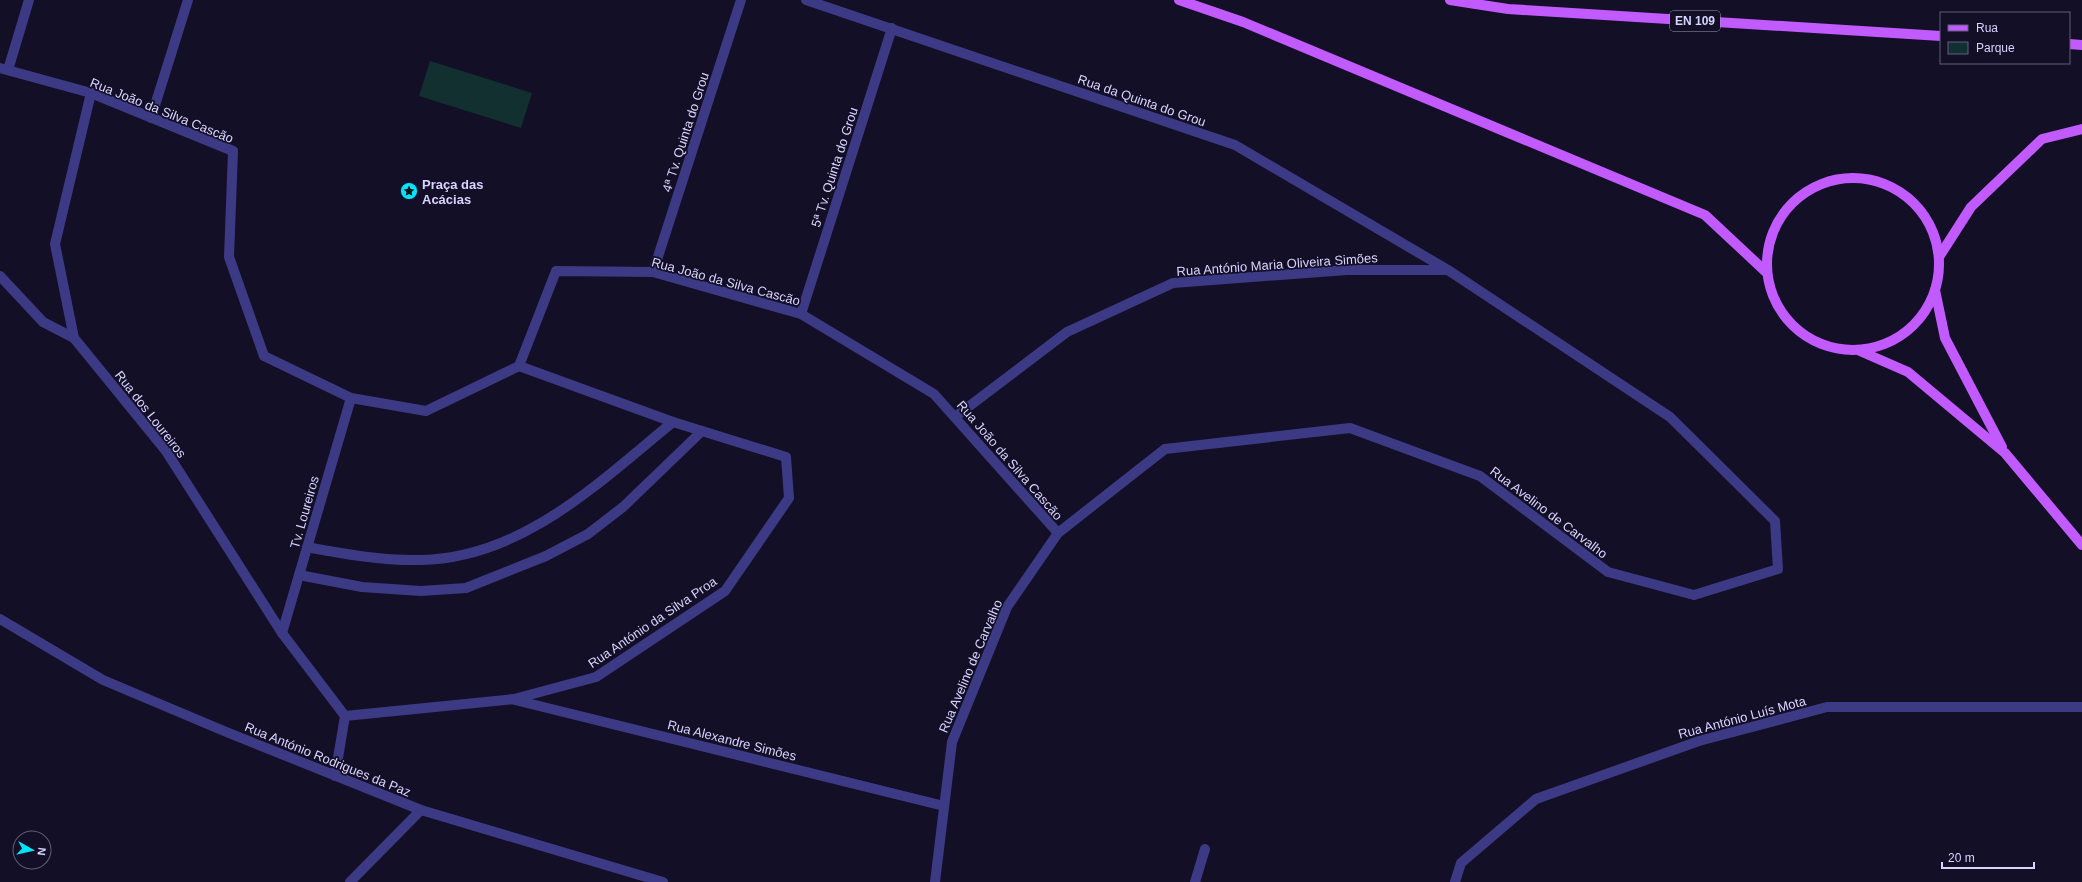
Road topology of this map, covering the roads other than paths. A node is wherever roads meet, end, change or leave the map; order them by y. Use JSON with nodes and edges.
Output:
{"nodes":[{"id":1,"x":29,"y":0,"type":"edge"},
{"id":2,"x":188,"y":0,"type":"edge"},
{"id":3,"x":741,"y":0,"type":"edge"},
{"id":4,"x":806,"y":0,"type":"edge"},
{"id":5,"x":1179,"y":0,"type":"edge"},
{"id":6,"x":1450,"y":0,"type":"edge"},
{"id":7,"x":892,"y":28,"type":"junction"},
{"id":8,"x":1940,"y":36,"type":"edge"},
{"id":9,"x":2070,"y":44,"type":"edge"},
{"id":10,"x":2082,"y":45,"type":"edge"},
{"id":11,"x":4,"y":69,"type":"edge"},
{"id":12,"x":91,"y":93,"type":"junction"},
{"id":13,"x":151,"y":118,"type":"junction"},
{"id":14,"x":2082,"y":129,"type":"edge"},
{"id":15,"x":1939,"y":257,"type":"junction"},
{"id":16,"x":1448,"y":270,"type":"junction"},
{"id":17,"x":654,"y":272,"type":"junction"},
{"id":18,"x":1766,"y":272,"type":"junction"},
{"id":19,"x":0,"y":276,"type":"edge"},
{"id":20,"x":1935,"y":290,"type":"junction"},
{"id":21,"x":801,"y":314,"type":"junction"},
{"id":22,"x":74,"y":338,"type":"junction"},
{"id":23,"x":1860,"y":351,"type":"junction"},
{"id":24,"x":519,"y":366,"type":"junction"},
{"id":25,"x":351,"y":398,"type":"junction"},
{"id":26,"x":955,"y":417,"type":"junction"},
{"id":27,"x":673,"y":422,"type":"junction"},
{"id":28,"x":702,"y":431,"type":"junction"},
{"id":29,"x":2005,"y":453,"type":"junction"},
{"id":30,"x":1058,"y":533,"type":"junction"},
{"id":31,"x":2082,"y":544,"type":"edge"},
{"id":32,"x":307,"y":547,"type":"junction"},
{"id":33,"x":299,"y":575,"type":"junction"},
{"id":34,"x":0,"y":619,"type":"edge"},
{"id":35,"x":282,"y":633,"type":"junction"},
{"id":36,"x":514,"y":699,"type":"junction"},
{"id":37,"x":2082,"y":707,"type":"edge"},
{"id":38,"x":345,"y":716,"type":"junction"},
{"id":39,"x":335,"y":776,"type":"junction"},
{"id":40,"x":944,"y":806,"type":"junction"},
{"id":41,"x":420,"y":810,"type":"junction"},
{"id":42,"x":1205,"y":849,"type":"dead end"},
{"id":43,"x":350,"y":882,"type":"edge"},
{"id":44,"x":663,"y":882,"type":"edge"},
{"id":45,"x":935,"y":882,"type":"edge"},
{"id":46,"x":1195,"y":882,"type":"edge"},
{"id":47,"x":1455,"y":882,"type":"edge"}],
"edges":[{"from":1,"to":11,"type":"street"},
{"from":2,"to":13,"type":"street"},
{"from":3,"to":17,"type":"street","name":"4ª Tv. Quinta do Grou"},
{"from":4,"to":7,"type":"street","name":"Rua da Quinta do Grou"},
{"from":5,"to":18,"type":"main road"},
{"from":6,"to":8,"type":"main road","number":"EN 109"},
{"from":7,"to":16,"type":"street","name":"Rua da Quinta do Grou"},
{"from":7,"to":21,"type":"street","name":"5ª Tv. Quinta do Grou"},
{"from":9,"to":10,"type":"main road"},
{"from":11,"to":12,"type":"street","name":"Rua João da Silva Cascão"},
{"from":12,"to":13,"type":"street","name":"Rua João da Silva Cascão"},
{"from":12,"to":22,"type":"street","name":"Rua dos Loureiros"},
{"from":13,"to":25,"type":"street","name":"Rua João da Silva Cascão"},
{"from":14,"to":15,"type":"main road"},
{"from":15,"to":18,"type":"main road"},
{"from":15,"to":20,"type":"main road"},
{"from":16,"to":26,"type":"street","name":"Rua António Maria Oliveira Simões"},
{"from":16,"to":30,"type":"street","name":"Rua Avelino de Carvalho"},
{"from":17,"to":21,"type":"street","name":"Rua João da Silva Cascão"},
{"from":17,"to":24,"type":"street","name":"Rua João da Silva Cascão"},
{"from":18,"to":23,"type":"main road"},
{"from":19,"to":22,"type":"street"},
{"from":20,"to":23,"type":"main road"},
{"from":20,"to":29,"type":"main road"},
{"from":21,"to":26,"type":"street","name":"Rua João da Silva Cascão"},
{"from":22,"to":35,"type":"street","name":"Rua dos Loureiros"},
{"from":23,"to":29,"type":"main road"},
{"from":24,"to":25,"type":"street","name":"Rua João da Silva Cascão"},
{"from":24,"to":27,"type":"street","name":"Rua António da Silva Proa"},
{"from":25,"to":32,"type":"street","name":"Tv. Loureiros"},
{"from":26,"to":30,"type":"street","name":"Rua João da Silva Cascão"},
{"from":27,"to":28,"type":"street","name":"Rua António da Silva Proa"},
{"from":27,"to":32,"type":"street"},
{"from":28,"to":33,"type":"street"},
{"from":28,"to":36,"type":"street","name":"Rua António da Silva Proa"},
{"from":29,"to":31,"type":"main road"},
{"from":30,"to":40,"type":"street","name":"Rua Avelino de Carvalho"},
{"from":32,"to":33,"type":"street","name":"Tv. Loureiros"},
{"from":33,"to":35,"type":"street","name":"Tv. Loureiros"},
{"from":34,"to":39,"type":"street","name":"Rua António Rodrigues da Paz"},
{"from":35,"to":38,"type":"street","name":"Rua dos Loureiros"},
{"from":36,"to":38,"type":"street","name":"Rua António da Silva Proa"},
{"from":36,"to":40,"type":"street","name":"Rua Alexandre Simões"},
{"from":37,"to":47,"type":"street","name":"Rua António Luís Mota"},
{"from":38,"to":39,"type":"street"},
{"from":39,"to":41,"type":"street","name":"Rua António Rodrigues da Paz"},
{"from":40,"to":45,"type":"street","name":"Rua Avelino de Carvalho"},
{"from":41,"to":43,"type":"street"},
{"from":41,"to":44,"type":"street","name":"Rua António Rodrigues da Paz"},
{"from":42,"to":46,"type":"street"}]}
